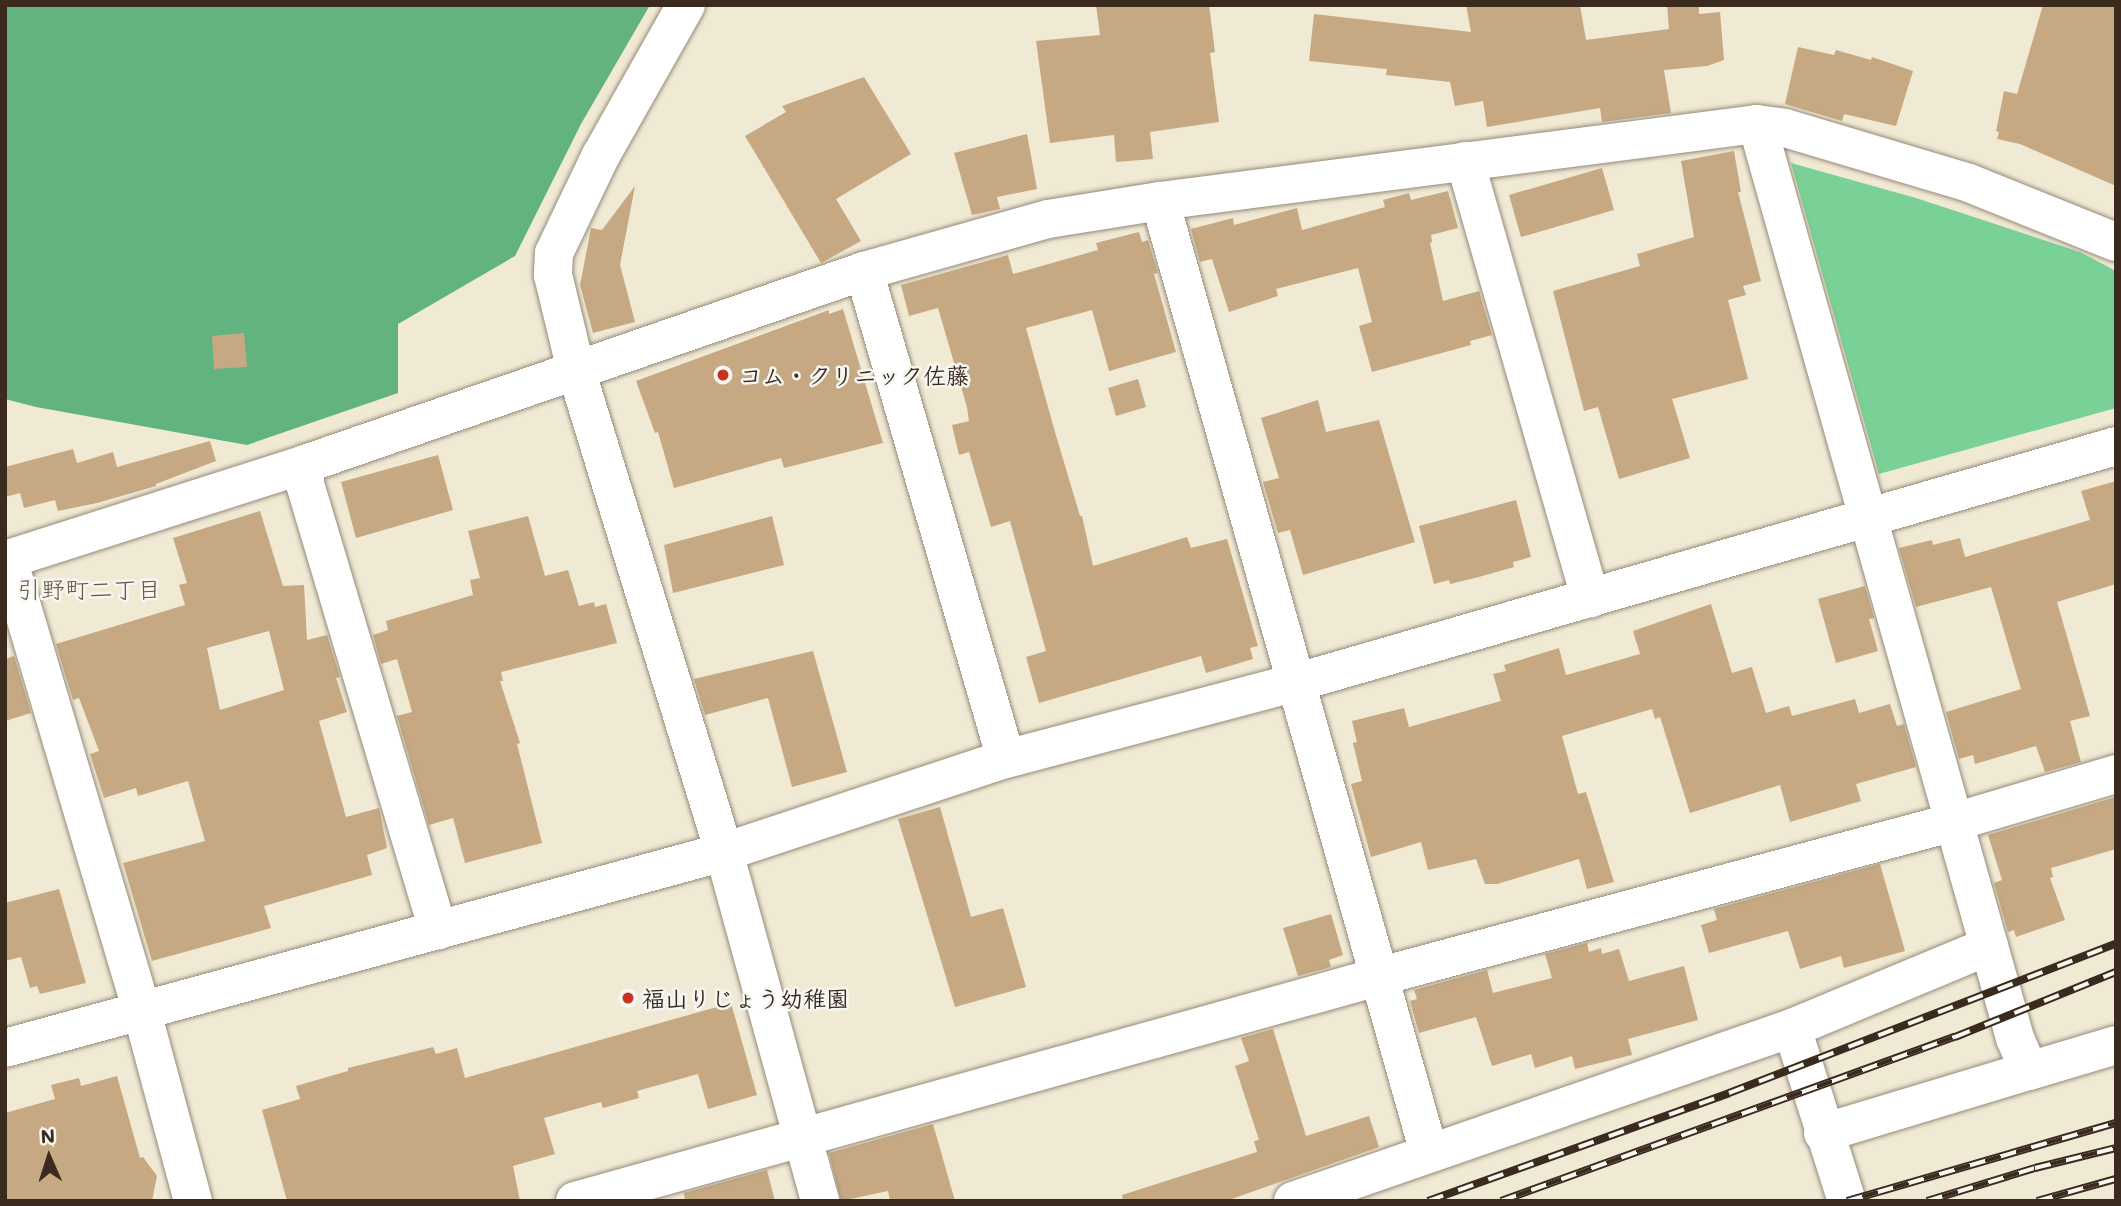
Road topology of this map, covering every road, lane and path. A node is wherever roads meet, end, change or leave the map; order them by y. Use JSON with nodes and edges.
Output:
{"nodes":[{"id":1,"x":685,"y":5,"type":"edge"},
{"id":2,"x":1757,"y":124,"type":"junction"},
{"id":3,"x":1465,"y":161,"type":"junction"},
{"id":4,"x":1160,"y":201,"type":"junction"},
{"id":5,"x":2116,"y":242,"type":"edge"},
{"id":6,"x":864,"y":271,"type":"junction"},
{"id":7,"x":576,"y":370,"type":"junction"},
{"id":8,"x":2116,"y":446,"type":"edge"},
{"id":9,"x":305,"y":464,"type":"junction"},
{"id":10,"x":1869,"y":516,"type":"junction"},
{"id":11,"x":7,"y":559,"type":"edge"},
{"id":12,"x":1590,"y":598,"type":"junction"},
{"id":13,"x":1298,"y":682,"type":"junction"},
{"id":14,"x":1006,"y":759,"type":"junction"},
{"id":15,"x":2116,"y":774,"type":"edge"},
{"id":16,"x":1954,"y":822,"type":"junction"},
{"id":17,"x":724,"y":852,"type":"junction"},
{"id":18,"x":438,"y":931,"type":"junction"},
{"id":19,"x":1989,"y":946,"type":"junction"},
{"id":20,"x":1381,"y":976,"type":"junction"},
{"id":21,"x":142,"y":1013,"type":"junction"},
{"id":22,"x":1792,"y":1028,"type":"junction"},
{"id":23,"x":2116,"y":1045,"type":"edge"},
{"id":24,"x":5,"y":1048,"type":"edge"},
{"id":25,"x":2029,"y":1071,"type":"junction"},
{"id":26,"x":1823,"y":1133,"type":"junction"},
{"id":27,"x":804,"y":1135,"type":"junction"},
{"id":28,"x":1429,"y":1153,"type":"junction"},
{"id":29,"x":193,"y":1201,"type":"edge"},
{"id":30,"x":575,"y":1201,"type":"edge"},
{"id":31,"x":820,"y":1201,"type":"edge"},
{"id":32,"x":1293,"y":1201,"type":"edge"},
{"id":33,"x":1847,"y":1201,"type":"edge"}],
"edges":[{"from":1,"to":7,"type":"street"},
{"from":2,"to":3,"type":"street"},
{"from":2,"to":5,"type":"street"},
{"from":2,"to":10,"type":"street"},
{"from":3,"to":4,"type":"street"},
{"from":3,"to":12,"type":"street"},
{"from":4,"to":6,"type":"street"},
{"from":4,"to":13,"type":"street"},
{"from":6,"to":7,"type":"street"},
{"from":6,"to":14,"type":"street"},
{"from":7,"to":9,"type":"street"},
{"from":7,"to":17,"type":"street"},
{"from":8,"to":10,"type":"street"},
{"from":9,"to":11,"type":"street"},
{"from":9,"to":18,"type":"street"},
{"from":10,"to":12,"type":"street"},
{"from":10,"to":16,"type":"street"},
{"from":11,"to":21,"type":"street"},
{"from":12,"to":13,"type":"street"},
{"from":13,"to":14,"type":"street"},
{"from":13,"to":20,"type":"street"},
{"from":14,"to":17,"type":"street"},
{"from":15,"to":16,"type":"street"},
{"from":16,"to":19,"type":"street"},
{"from":16,"to":20,"type":"street"},
{"from":17,"to":18,"type":"street"},
{"from":17,"to":27,"type":"street"},
{"from":18,"to":21,"type":"street"},
{"from":19,"to":22,"type":"street"},
{"from":19,"to":25,"type":"street"},
{"from":20,"to":27,"type":"street"},
{"from":20,"to":28,"type":"street"},
{"from":21,"to":24,"type":"street"},
{"from":21,"to":29,"type":"street"},
{"from":22,"to":26,"type":"street"},
{"from":22,"to":28,"type":"street"},
{"from":23,"to":25,"type":"street"},
{"from":25,"to":26,"type":"street"},
{"from":26,"to":33,"type":"street"},
{"from":27,"to":30,"type":"street"},
{"from":27,"to":31,"type":"street"},
{"from":28,"to":32,"type":"street"}]}
